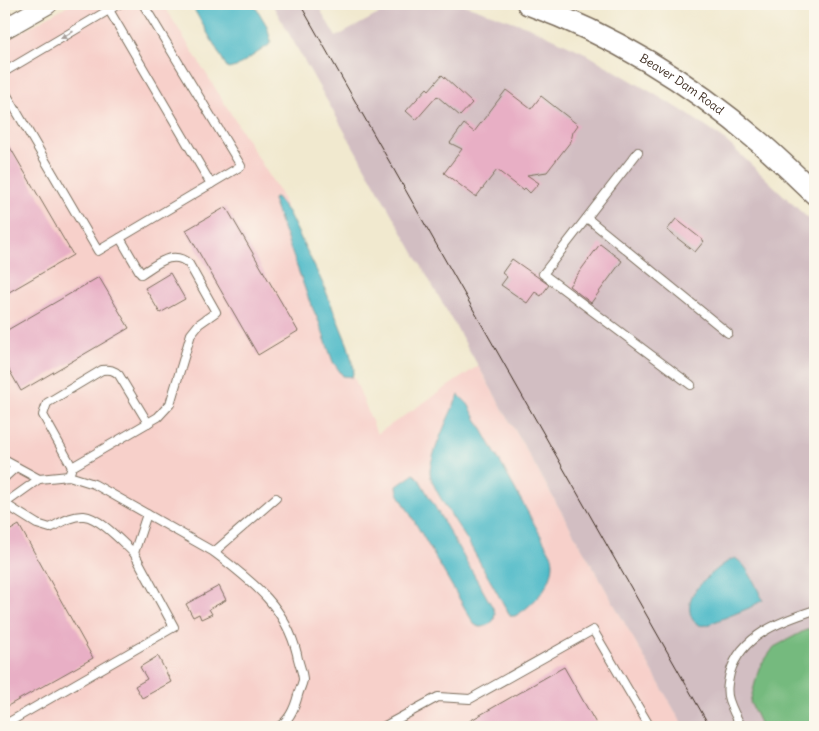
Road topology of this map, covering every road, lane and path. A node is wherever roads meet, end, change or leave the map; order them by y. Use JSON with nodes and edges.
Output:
{"nodes":[{"id":1,"x":48,"y":4,"type":"edge"},
{"id":2,"x":119,"y":4,"type":"edge"},
{"id":3,"x":143,"y":4,"type":"edge"},
{"id":4,"x":528,"y":4,"type":"edge"},
{"id":5,"x":109,"y":10,"type":"junction"},
{"id":6,"x":6,"y":21,"type":"edge"},
{"id":7,"x":4,"y":72,"type":"edge"},
{"id":8,"x":4,"y":90,"type":"edge"},
{"id":9,"x":638,"y":152,"type":"dead end"},
{"id":10,"x":211,"y":184,"type":"junction"},
{"id":11,"x":815,"y":194,"type":"edge"},
{"id":12,"x":586,"y":218,"type":"junction"},
{"id":13,"x":120,"y":238,"type":"junction"},
{"id":14,"x":728,"y":333,"type":"dead end"},
{"id":15,"x":691,"y":385,"type":"dead end"},
{"id":16,"x":148,"y":423,"type":"junction"},
{"id":17,"x":4,"y":460,"type":"edge"},
{"id":18,"x":16,"y":467,"type":"junction"},
{"id":19,"x":72,"y":467,"type":"junction"},
{"id":20,"x":69,"y":476,"type":"junction"},
{"id":21,"x":4,"y":478,"type":"edge"},
{"id":22,"x":39,"y":479,"type":"junction"},
{"id":23,"x":276,"y":498,"type":"dead end"},
{"id":24,"x":4,"y":504,"type":"edge"},
{"id":25,"x":147,"y":514,"type":"junction"},
{"id":26,"x":214,"y":552,"type":"junction"},
{"id":27,"x":134,"y":553,"type":"junction"},
{"id":28,"x":815,"y":610,"type":"edge"},
{"id":29,"x":4,"y":724,"type":"edge"},
{"id":30,"x":278,"y":727,"type":"edge"},
{"id":31,"x":383,"y":727,"type":"edge"},
{"id":32,"x":650,"y":727,"type":"edge"},
{"id":33,"x":742,"y":727,"type":"edge"}],
"edges":[{"from":1,"to":6,"type":"street"},
{"from":2,"to":5,"type":"lane"},
{"from":3,"to":10,"type":"lane"},
{"from":4,"to":11,"type":"main road","name":"Beaver Dam Road"},
{"from":5,"to":7,"type":"lane","one_way":true},
{"from":5,"to":10,"type":"lane"},
{"from":8,"to":13,"type":"lane"},
{"from":9,"to":12,"type":"lane"},
{"from":10,"to":13,"type":"lane"},
{"from":12,"to":14,"type":"lane"},
{"from":12,"to":15,"type":"lane"},
{"from":13,"to":16,"type":"lane"},
{"from":16,"to":19,"type":"lane"},
{"from":16,"to":19,"type":"lane"},
{"from":17,"to":18,"type":"lane"},
{"from":18,"to":21,"type":"lane"},
{"from":18,"to":22,"type":"lane"},
{"from":19,"to":20,"type":"lane"},
{"from":20,"to":22,"type":"lane"},
{"from":20,"to":25,"type":"lane"},
{"from":22,"to":24,"type":"lane"},
{"from":23,"to":26,"type":"lane"},
{"from":24,"to":27,"type":"lane"},
{"from":25,"to":26,"type":"lane"},
{"from":25,"to":27,"type":"lane"},
{"from":26,"to":30,"type":"lane"},
{"from":27,"to":29,"type":"lane"},
{"from":28,"to":33,"type":"lane"},
{"from":31,"to":32,"type":"lane"}]}
